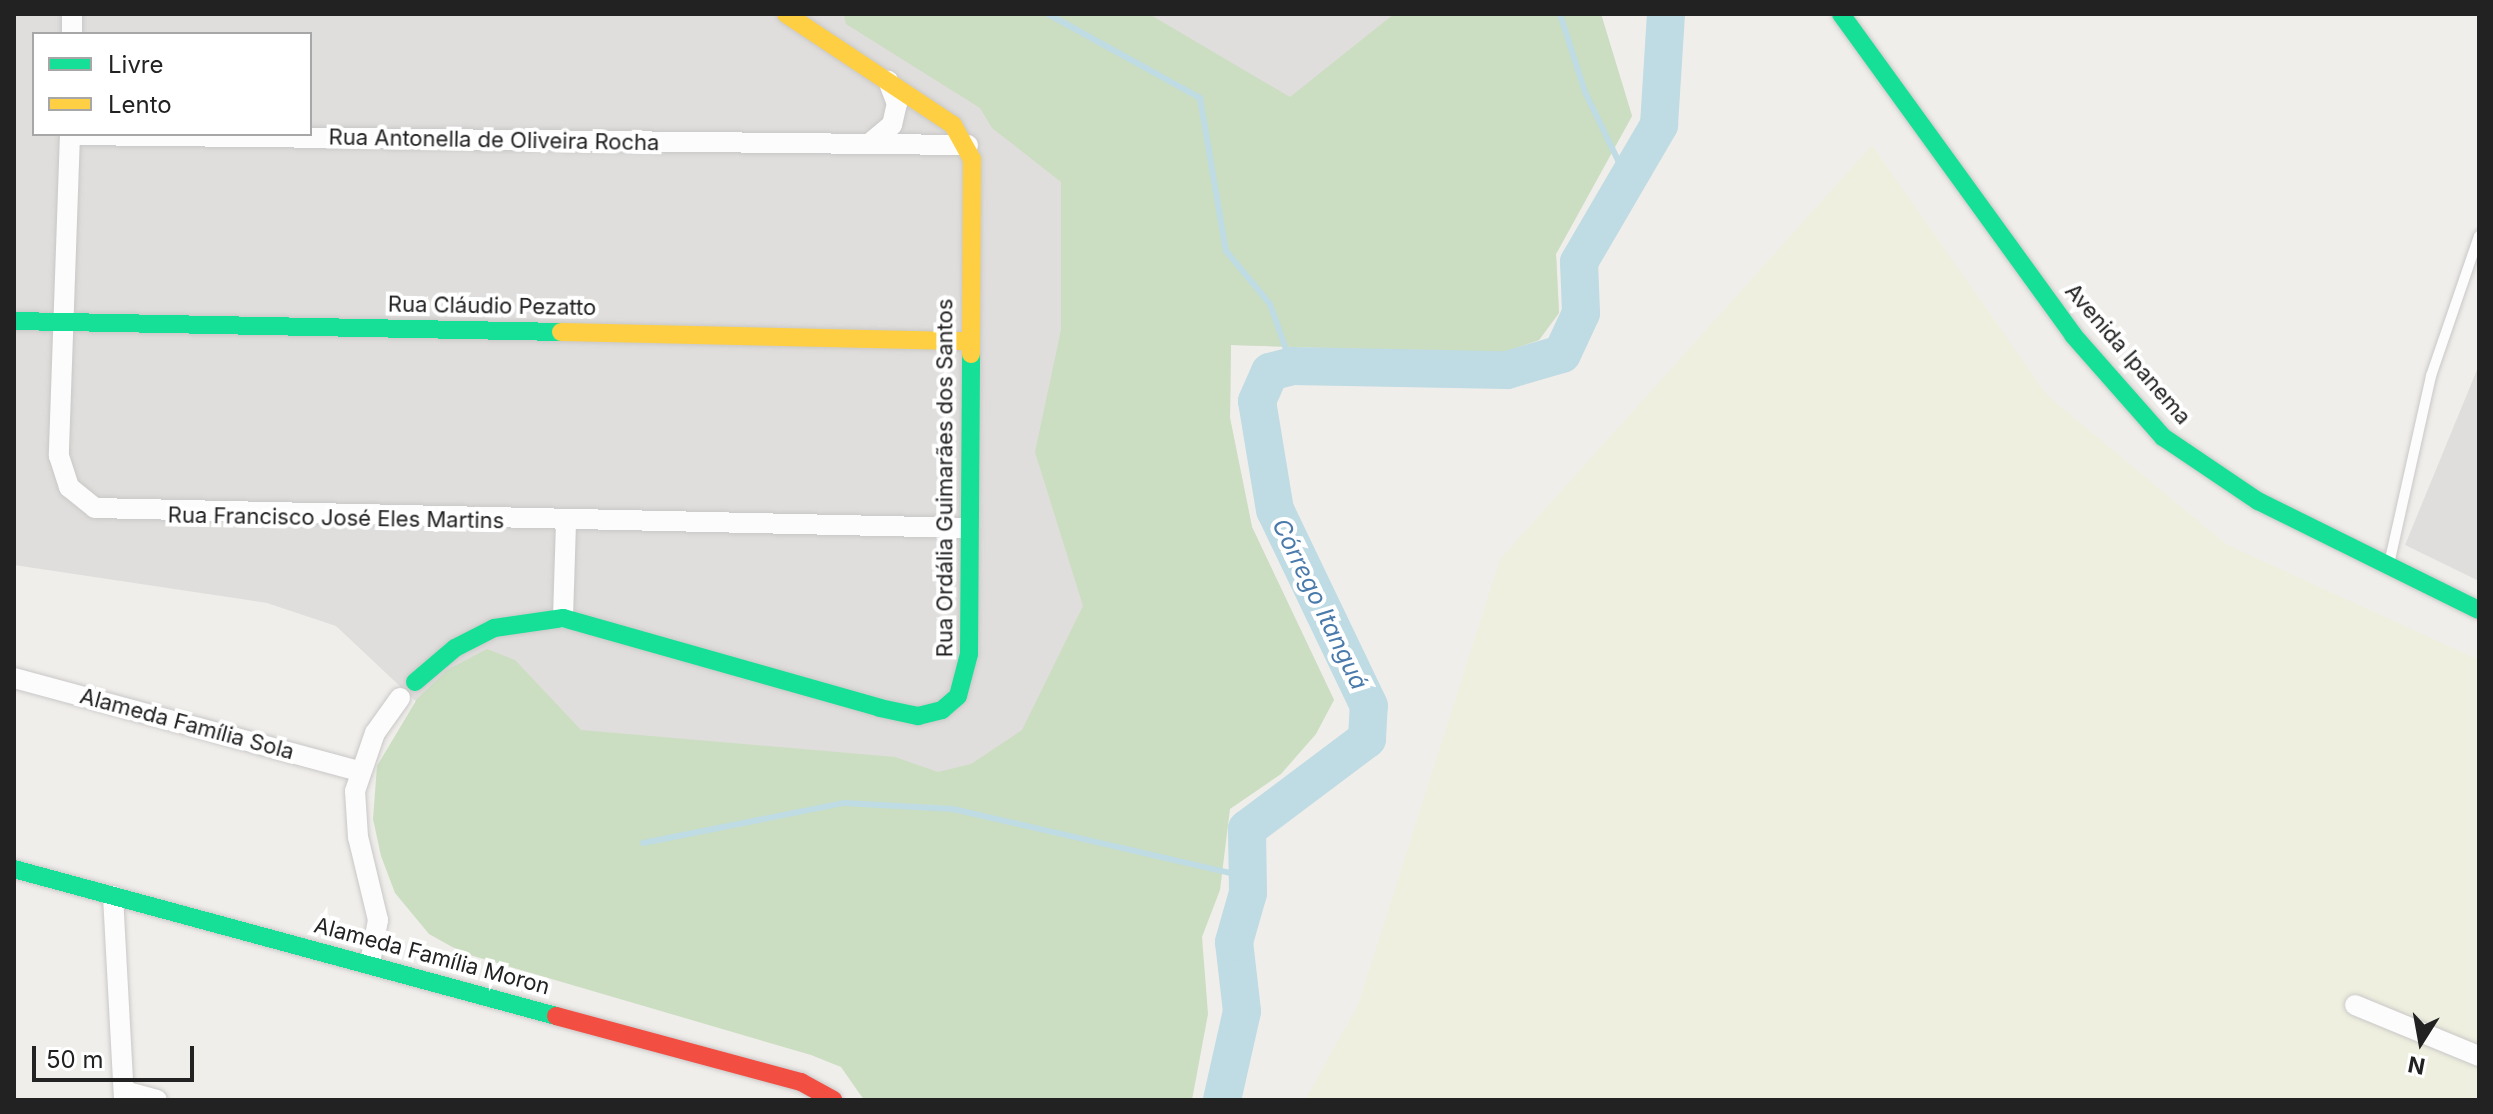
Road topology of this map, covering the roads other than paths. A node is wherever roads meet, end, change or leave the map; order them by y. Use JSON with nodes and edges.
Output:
{"nodes":[{"id":1,"x":786,"y":14,"type":"edge"},
{"id":2,"x":1841,"y":14,"type":"edge"},
{"id":3,"x":888,"y":81,"type":"junction"},
{"id":4,"x":70,"y":136,"type":"edge"},
{"id":5,"x":159,"y":136,"type":"edge"},
{"id":6,"x":869,"y":144,"type":"junction"},
{"id":7,"x":968,"y":145,"type":"junction"},
{"id":8,"x":2479,"y":236,"type":"edge"},
{"id":9,"x":14,"y":321,"type":"edge"},
{"id":10,"x":61,"y":321,"type":"junction"},
{"id":11,"x":969,"y":341,"type":"junction"},
{"id":12,"x":566,"y":523,"type":"junction"},
{"id":13,"x":967,"y":528,"type":"junction"},
{"id":14,"x":2389,"y":566,"type":"junction"},
{"id":15,"x":2479,"y":610,"type":"edge"},
{"id":16,"x":563,"y":618,"type":"junction"},
{"id":17,"x":14,"y":678,"type":"edge"},
{"id":18,"x":415,"y":682,"type":"dead end"},
{"id":19,"x":400,"y":698,"type":"dead end"},
{"id":20,"x":359,"y":771,"type":"junction"},
{"id":21,"x":14,"y":869,"type":"edge"},
{"id":22,"x":113,"y":896,"type":"junction"},
{"id":23,"x":370,"y":963,"type":"junction"},
{"id":24,"x":2355,"y":1005,"type":"dead end"},
{"id":25,"x":2479,"y":1056,"type":"edge"},
{"id":26,"x":124,"y":1096,"type":"edge"},
{"id":27,"x":157,"y":1100,"type":"edge"},
{"id":28,"x":833,"y":1100,"type":"edge"}],
"edges":[{"from":1,"to":3,"type":"street"},
{"from":2,"to":14,"type":"street","name":"Avenida Ipanema"},
{"from":3,"to":6,"type":"street"},
{"from":3,"to":7,"type":"street"},
{"from":4,"to":10,"type":"street","name":"Rua Francisco José Eles Martins"},
{"from":5,"to":6,"type":"street","name":"Rua Antonella de Oliveira Rocha"},
{"from":6,"to":7,"type":"street","name":"Rua Antonella de Oliveira Rocha"},
{"from":7,"to":11,"type":"street","name":"Rua Ordália Guimarães dos Santos"},
{"from":8,"to":14,"type":"lane"},
{"from":9,"to":10,"type":"street","name":"Rua Cláudio Pezatto"},
{"from":10,"to":11,"type":"street","name":"Rua Cláudio Pezatto"},
{"from":10,"to":12,"type":"street","name":"Rua Francisco José Eles Martins"},
{"from":11,"to":13,"type":"street","name":"Rua Ordália Guimarães dos Santos"},
{"from":12,"to":13,"type":"street","name":"Rua Francisco José Eles Martins"},
{"from":12,"to":16,"type":"street"},
{"from":13,"to":16,"type":"street","name":"Rua Ordália Guimarães dos Santos"},
{"from":14,"to":15,"type":"street","name":"Avenida Ipanema"},
{"from":16,"to":18,"type":"street","name":"Rua Ordália Guimarães dos Santos"},
{"from":17,"to":20,"type":"street","name":"Alameda Família Sola"},
{"from":19,"to":20,"type":"street"},
{"from":20,"to":23,"type":"street"},
{"from":21,"to":22,"type":"street","name":"Alameda Família Moron"},
{"from":22,"to":23,"type":"street","name":"Alameda Família Moron"},
{"from":22,"to":26,"type":"street"},
{"from":23,"to":28,"type":"street","name":"Alameda Família Moron"},
{"from":24,"to":25,"type":"street"},
{"from":26,"to":27,"type":"street"}]}
